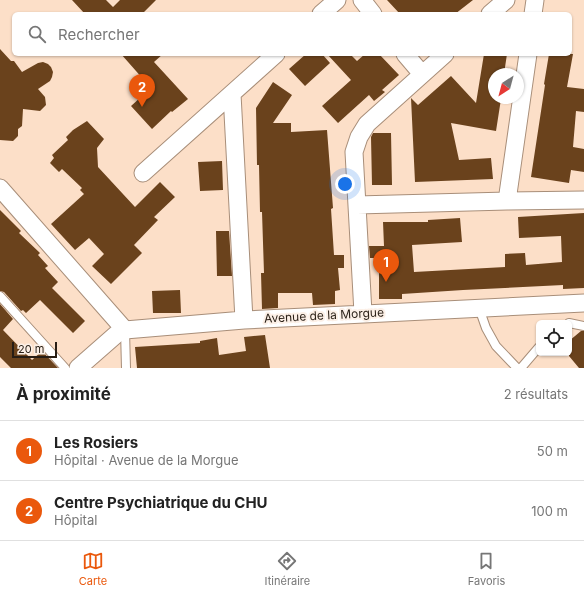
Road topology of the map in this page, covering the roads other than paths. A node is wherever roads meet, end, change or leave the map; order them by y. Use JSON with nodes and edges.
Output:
{"nodes":[{"id":1,"x":362,"y":0,"type":"edge"},
{"id":2,"x":506,"y":0,"type":"edge"},
{"id":3,"x":535,"y":0,"type":"edge"},
{"id":4,"x":371,"y":12,"type":"edge"},
{"id":5,"x":492,"y":12,"type":"edge"},
{"id":6,"x":533,"y":12,"type":"edge"},
{"id":7,"x":274,"y":56,"type":"edge"},
{"id":8,"x":407,"y":56,"type":"edge"},
{"id":9,"x":442,"y":56,"type":"edge"},
{"id":10,"x":528,"y":56,"type":"edge"},
{"id":11,"x":422,"y":74,"type":"junction"},
{"id":12,"x":232,"y":94,"type":"junction"},
{"id":13,"x":143,"y":172,"type":"dead end"},
{"id":14,"x":0,"y":188,"type":"edge"},
{"id":15,"x":584,"y":200,"type":"edge"},
{"id":16,"x":507,"y":201,"type":"junction"},
{"id":17,"x":357,"y":205,"type":"junction"},
{"id":18,"x":0,"y":296,"type":"edge"},
{"id":19,"x":584,"y":303,"type":"edge"},
{"id":20,"x":479,"y":308,"type":"junction"},
{"id":21,"x":363,"y":313,"type":"junction"},
{"id":22,"x":244,"y":320,"type":"junction"},
{"id":23,"x":572,"y":324,"type":"edge"},
{"id":24,"x":584,"y":326,"type":"edge"},
{"id":25,"x":125,"y":330,"type":"junction"},
{"id":26,"x":536,"y":350,"type":"edge"},
{"id":27,"x":65,"y":368,"type":"edge"},
{"id":28,"x":78,"y":368,"type":"edge"},
{"id":29,"x":126,"y":368,"type":"edge"},
{"id":30,"x":517,"y":368,"type":"edge"},
{"id":31,"x":521,"y":368,"type":"edge"}],
"edges":[{"from":1,"to":4,"type":"street"},
{"from":2,"to":5,"type":"street"},
{"from":3,"to":6,"type":"street"},
{"from":7,"to":12,"type":"street"},
{"from":8,"to":11,"type":"street"},
{"from":9,"to":11,"type":"street"},
{"from":10,"to":16,"type":"street"},
{"from":11,"to":17,"type":"street"},
{"from":12,"to":13,"type":"street"},
{"from":12,"to":22,"type":"street"},
{"from":14,"to":25,"type":"street"},
{"from":15,"to":16,"type":"street"},
{"from":16,"to":17,"type":"street"},
{"from":17,"to":21,"type":"street"},
{"from":18,"to":27,"type":"lane"},
{"from":19,"to":20,"type":"street","name":"Avenue de la Morgue"},
{"from":20,"to":21,"type":"street","name":"Avenue de la Morgue"},
{"from":20,"to":30,"type":"lane"},
{"from":21,"to":22,"type":"street","name":"Avenue de la Morgue"},
{"from":22,"to":25,"type":"street","name":"Avenue de la Morgue"},
{"from":23,"to":24,"type":"lane"},
{"from":25,"to":28,"type":"street","name":"Avenue de la Morgue"},
{"from":25,"to":29,"type":"lane"},
{"from":26,"to":31,"type":"lane"}]}
